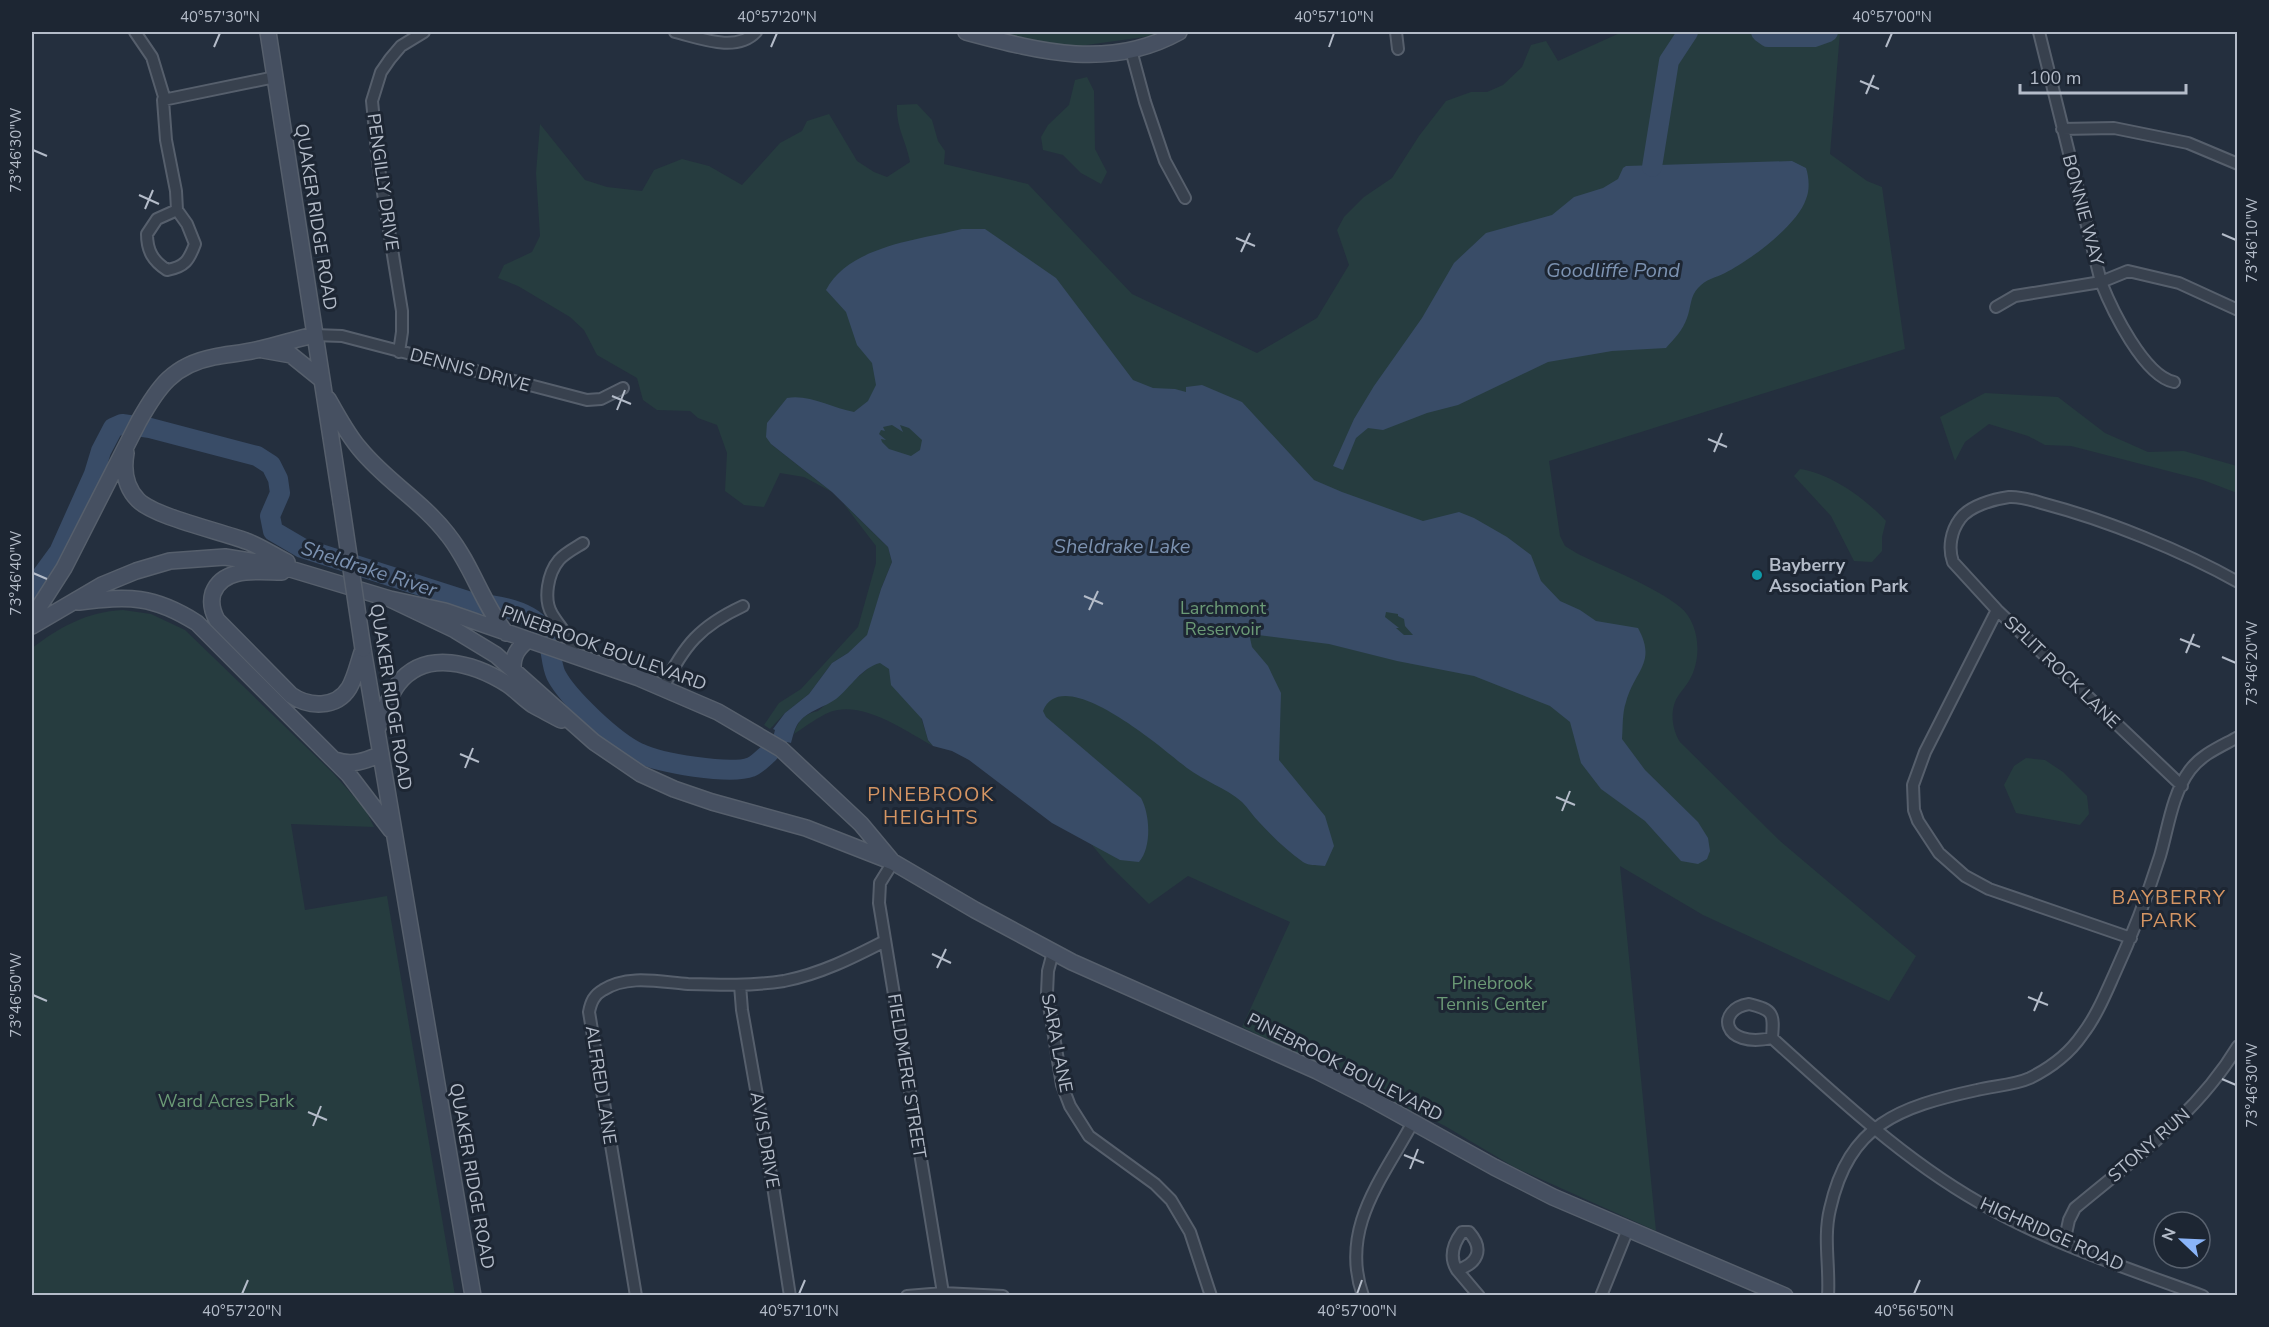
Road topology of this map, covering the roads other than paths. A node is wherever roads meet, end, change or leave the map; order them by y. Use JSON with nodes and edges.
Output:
{"nodes":[{"id":1,"x":135,"y":32,"type":"edge"},
{"id":2,"x":268,"y":32,"type":"edge"},
{"id":3,"x":424,"y":32,"type":"edge"},
{"id":4,"x":675,"y":32,"type":"edge"},
{"id":5,"x":756,"y":32,"type":"edge"},
{"id":6,"x":966,"y":32,"type":"edge"},
{"id":7,"x":1179,"y":32,"type":"edge"},
{"id":8,"x":1396,"y":32,"type":"edge"},
{"id":9,"x":2039,"y":32,"type":"edge"},
{"id":10,"x":1398,"y":49,"type":"dead end"},
{"id":11,"x":1131,"y":50,"type":"junction"},
{"id":12,"x":274,"y":77,"type":"junction"},
{"id":13,"x":165,"y":100,"type":"junction"},
{"id":14,"x":2062,"y":129,"type":"junction"},
{"id":15,"x":2238,"y":164,"type":"edge"},
{"id":16,"x":1185,"y":198,"type":"dead end"},
{"id":17,"x":177,"y":210,"type":"junction"},
{"id":18,"x":2101,"y":282,"type":"junction"},
{"id":19,"x":1995,"y":307,"type":"dead end"},
{"id":20,"x":2238,"y":310,"type":"edge"},
{"id":21,"x":314,"y":335,"type":"junction"},
{"id":22,"x":260,"y":349,"type":"junction"},
{"id":23,"x":399,"y":352,"type":"junction"},
{"id":24,"x":2174,"y":382,"type":"dead end"},
{"id":25,"x":323,"y":385,"type":"junction"},
{"id":26,"x":623,"y":388,"type":"dead end"},
{"id":27,"x":128,"y":444,"type":"junction"},
{"id":28,"x":583,"y":543,"type":"dead end"},
{"id":29,"x":303,"y":572,"type":"junction"},
{"id":30,"x":2238,"y":582,"type":"edge"},
{"id":31,"x":390,"y":599,"type":"junction"},
{"id":32,"x":70,"y":603,"type":"junction"},
{"id":33,"x":743,"y":606,"type":"dead end"},
{"id":34,"x":1997,"y":610,"type":"junction"},
{"id":35,"x":32,"y":618,"type":"edge"},
{"id":36,"x":32,"y":626,"type":"edge"},
{"id":37,"x":507,"y":633,"type":"junction"},
{"id":38,"x":535,"y":642,"type":"junction"},
{"id":39,"x":363,"y":650,"type":"junction"},
{"id":40,"x":574,"y":656,"type":"junction"},
{"id":41,"x":513,"y":668,"type":"junction"},
{"id":42,"x":663,"y":688,"type":"junction"},
{"id":43,"x":376,"y":730,"type":"junction"},
{"id":44,"x":583,"y":732,"type":"junction"},
{"id":45,"x":2238,"y":737,"type":"edge"},
{"id":46,"x":381,"y":754,"type":"junction"},
{"id":47,"x":335,"y":760,"type":"junction"},
{"id":48,"x":2182,"y":786,"type":"junction"},
{"id":49,"x":394,"y":834,"type":"junction"},
{"id":50,"x":893,"y":862,"type":"junction"},
{"id":51,"x":2131,"y":938,"type":"junction"},
{"id":52,"x":885,"y":941,"type":"junction"},
{"id":53,"x":1053,"y":952,"type":"junction"},
{"id":54,"x":740,"y":985,"type":"junction"},
{"id":55,"x":1772,"y":1038,"type":"junction"},
{"id":56,"x":2238,"y":1046,"type":"edge"},
{"id":57,"x":1413,"y":1122,"type":"junction"},
{"id":58,"x":1874,"y":1129,"type":"junction"},
{"id":59,"x":1628,"y":1229,"type":"junction"},
{"id":60,"x":2064,"y":1243,"type":"junction"},
{"id":61,"x":1457,"y":1270,"type":"dead end"},
{"id":62,"x":944,"y":1293,"type":"junction"},
{"id":63,"x":473,"y":1296,"type":"edge"},
{"id":64,"x":636,"y":1296,"type":"edge"},
{"id":65,"x":790,"y":1296,"type":"edge"},
{"id":66,"x":907,"y":1296,"type":"edge"},
{"id":67,"x":1003,"y":1296,"type":"edge"},
{"id":68,"x":1211,"y":1296,"type":"edge"},
{"id":69,"x":1363,"y":1296,"type":"edge"},
{"id":70,"x":1479,"y":1296,"type":"edge"},
{"id":71,"x":1601,"y":1296,"type":"edge"},
{"id":72,"x":1785,"y":1296,"type":"edge"},
{"id":73,"x":1828,"y":1296,"type":"edge"},
{"id":74,"x":2203,"y":1296,"type":"edge"}],
"edges":[{"from":1,"to":13,"type":"street"},
{"from":2,"to":12,"type":"street","name":"QUAKER RIDGE ROAD"},
{"from":3,"to":23,"type":"street","name":"PENGILLY DRIVE"},
{"from":4,"to":5,"type":"street"},
{"from":6,"to":11,"type":"street"},
{"from":7,"to":11,"type":"street"},
{"from":8,"to":10,"type":"street"},
{"from":9,"to":14,"type":"street","name":"BONNIE WAY"},
{"from":11,"to":16,"type":"street"},
{"from":12,"to":13,"type":"street"},
{"from":12,"to":21,"type":"street","name":"QUAKER RIDGE ROAD"},
{"from":13,"to":17,"type":"street"},
{"from":14,"to":15,"type":"street"},
{"from":14,"to":18,"type":"street","name":"BONNIE WAY"},
{"from":17,"to":17,"type":"street"},
{"from":18,"to":19,"type":"street"},
{"from":18,"to":20,"type":"street","name":"BONNIE WAY"},
{"from":18,"to":24,"type":"street"},
{"from":21,"to":22,"type":"street"},
{"from":21,"to":23,"type":"street","name":"DENNIS DRIVE"},
{"from":21,"to":25,"type":"street","name":"QUAKER RIDGE ROAD"},
{"from":22,"to":25,"type":"street"},
{"from":22,"to":27,"type":"street"},
{"from":23,"to":26,"type":"street","name":"DENNIS DRIVE"},
{"from":25,"to":37,"type":"street"},
{"from":25,"to":39,"type":"street","name":"QUAKER RIDGE ROAD","bridge":true},
{"from":27,"to":29,"type":"street"},
{"from":27,"to":35,"type":"street"},
{"from":28,"to":40,"type":"street"},
{"from":29,"to":31,"type":"street","name":"PINEBROOK BOULEVARD"},
{"from":29,"to":32,"type":"street","name":"PINEBROOK BOULEVARD"},
{"from":29,"to":39,"type":"street"},
{"from":30,"to":34,"type":"street","name":"SPLIT ROCK LANE"},
{"from":31,"to":37,"type":"street","name":"PINEBROOK BOULEVARD"},
{"from":31,"to":41,"type":"street","name":"PINEBROOK BOULEVARD"},
{"from":32,"to":36,"type":"street","name":"PINEBROOK BOULEVARD"},
{"from":32,"to":47,"type":"street"},
{"from":33,"to":42,"type":"street"},
{"from":34,"to":48,"type":"street","name":"SPLIT ROCK LANE"},
{"from":34,"to":51,"type":"street"},
{"from":37,"to":38,"type":"street","name":"PINEBROOK BOULEVARD"},
{"from":38,"to":40,"type":"street","name":"PINEBROOK BOULEVARD"},
{"from":38,"to":41,"type":"street"},
{"from":39,"to":43,"type":"street","name":"QUAKER RIDGE ROAD"},
{"from":40,"to":42,"type":"street","name":"PINEBROOK BOULEVARD"},
{"from":41,"to":44,"type":"street","name":"PINEBROOK BOULEVARD"},
{"from":42,"to":50,"type":"street","name":"PINEBROOK BOULEVARD"},
{"from":43,"to":44,"type":"street"},
{"from":43,"to":46,"type":"street","name":"QUAKER RIDGE ROAD"},
{"from":44,"to":50,"type":"street","name":"PINEBROOK BOULEVARD"},
{"from":45,"to":48,"type":"street"},
{"from":46,"to":47,"type":"street"},
{"from":46,"to":49,"type":"street","name":"QUAKER RIDGE ROAD"},
{"from":47,"to":49,"type":"street"},
{"from":48,"to":51,"type":"street"},
{"from":49,"to":63,"type":"street","name":"QUAKER RIDGE ROAD"},
{"from":50,"to":52,"type":"street","name":"FIELDMERE STREET"},
{"from":50,"to":53,"type":"street","name":"PINEBROOK BOULEVARD"},
{"from":51,"to":58,"type":"street"},
{"from":52,"to":54,"type":"street","name":"ALFRED LANE"},
{"from":52,"to":62,"type":"street","name":"FIELDMERE STREET"},
{"from":53,"to":57,"type":"street","name":"PINEBROOK BOULEVARD"},
{"from":53,"to":68,"type":"street","name":"SARA LANE"},
{"from":54,"to":64,"type":"street","name":"ALFRED LANE"},
{"from":54,"to":65,"type":"street","name":"AVIS DRIVE"},
{"from":55,"to":55,"type":"street"},
{"from":55,"to":58,"type":"street","name":"HIGHRIDGE ROAD"},
{"from":56,"to":60,"type":"street","name":"STONY RUN"},
{"from":57,"to":59,"type":"street","name":"PINEBROOK BOULEVARD"},
{"from":57,"to":69,"type":"street"},
{"from":58,"to":60,"type":"street","name":"HIGHRIDGE ROAD"},
{"from":58,"to":73,"type":"street"},
{"from":59,"to":71,"type":"street"},
{"from":59,"to":72,"type":"street","name":"PINEBROOK BOULEVARD"},
{"from":60,"to":74,"type":"street","name":"HIGHRIDGE ROAD"},
{"from":61,"to":70,"type":"street"},
{"from":62,"to":66,"type":"street"},
{"from":62,"to":67,"type":"street"}]}
